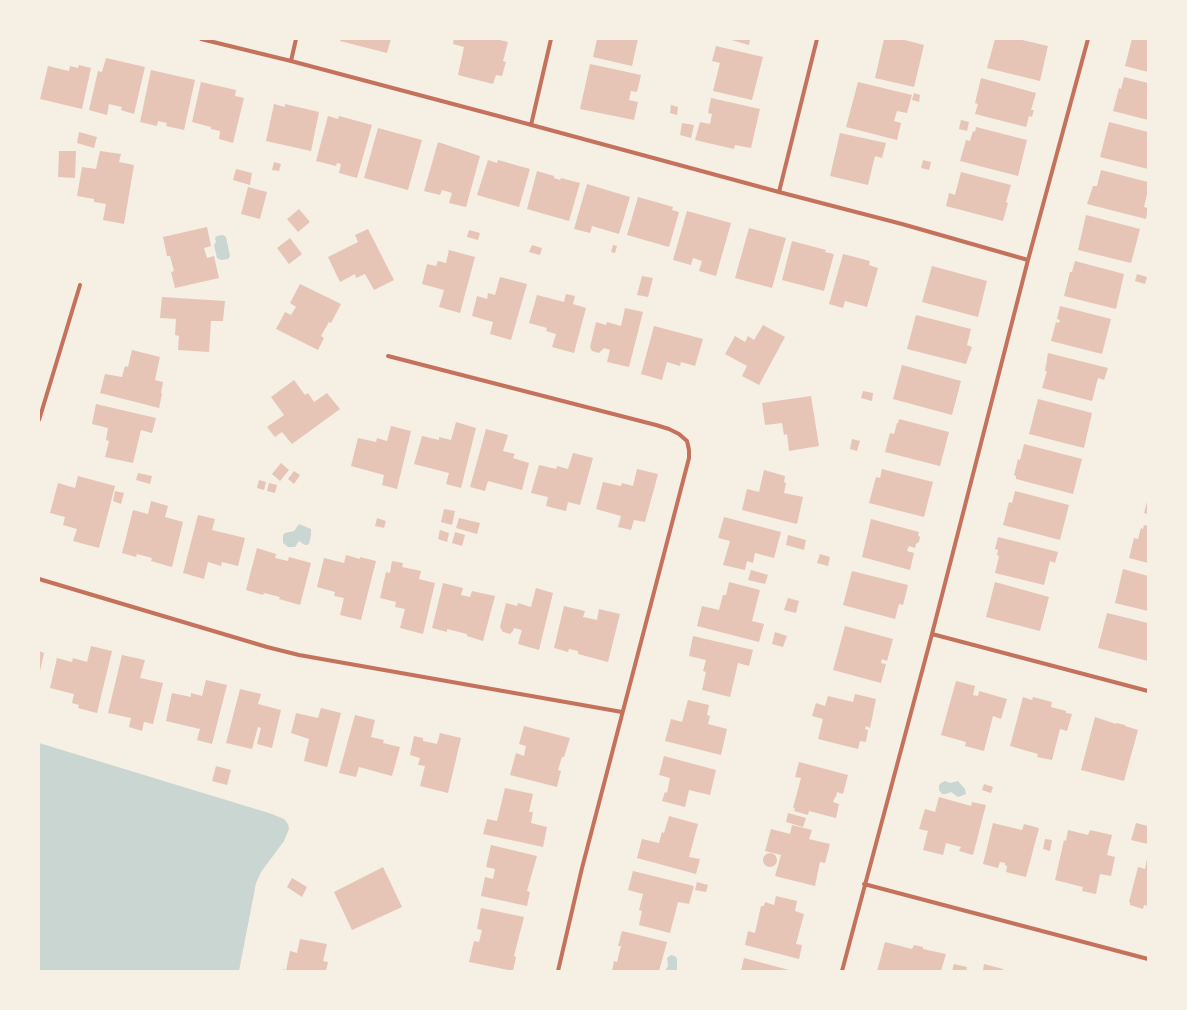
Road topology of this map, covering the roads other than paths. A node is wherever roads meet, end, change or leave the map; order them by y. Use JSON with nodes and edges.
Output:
{"nodes":[{"id":1,"x":201,"y":39,"type":"edge"},
{"id":2,"x":296,"y":39,"type":"edge"},
{"id":3,"x":551,"y":39,"type":"edge"},
{"id":4,"x":817,"y":39,"type":"edge"},
{"id":5,"x":1088,"y":39,"type":"edge"},
{"id":6,"x":291,"y":61,"type":"junction"},
{"id":7,"x":531,"y":125,"type":"junction"},
{"id":8,"x":779,"y":192,"type":"junction"},
{"id":9,"x":1028,"y":260,"type":"junction"},
{"id":10,"x":80,"y":285,"type":"dead end"},
{"id":11,"x":388,"y":356,"type":"dead end"},
{"id":12,"x":39,"y":420,"type":"edge"},
{"id":13,"x":39,"y":579,"type":"edge"},
{"id":14,"x":932,"y":634,"type":"junction"},
{"id":15,"x":1148,"y":691,"type":"edge"},
{"id":16,"x":622,"y":712,"type":"junction"},
{"id":17,"x":864,"y":884,"type":"junction"},
{"id":18,"x":1148,"y":959,"type":"edge"},
{"id":19,"x":558,"y":971,"type":"edge"},
{"id":20,"x":842,"y":971,"type":"edge"}],
"edges":[{"from":1,"to":6,"type":"street"},
{"from":2,"to":6,"type":"street"},
{"from":3,"to":7,"type":"street"},
{"from":4,"to":8,"type":"street"},
{"from":5,"to":9,"type":"street"},
{"from":6,"to":7,"type":"street"},
{"from":7,"to":8,"type":"street"},
{"from":8,"to":9,"type":"street"},
{"from":9,"to":14,"type":"street"},
{"from":10,"to":12,"type":"street"},
{"from":11,"to":16,"type":"street"},
{"from":13,"to":16,"type":"street"},
{"from":14,"to":15,"type":"street"},
{"from":14,"to":17,"type":"street"},
{"from":16,"to":19,"type":"street"},
{"from":17,"to":18,"type":"street"},
{"from":17,"to":20,"type":"street"}]}
